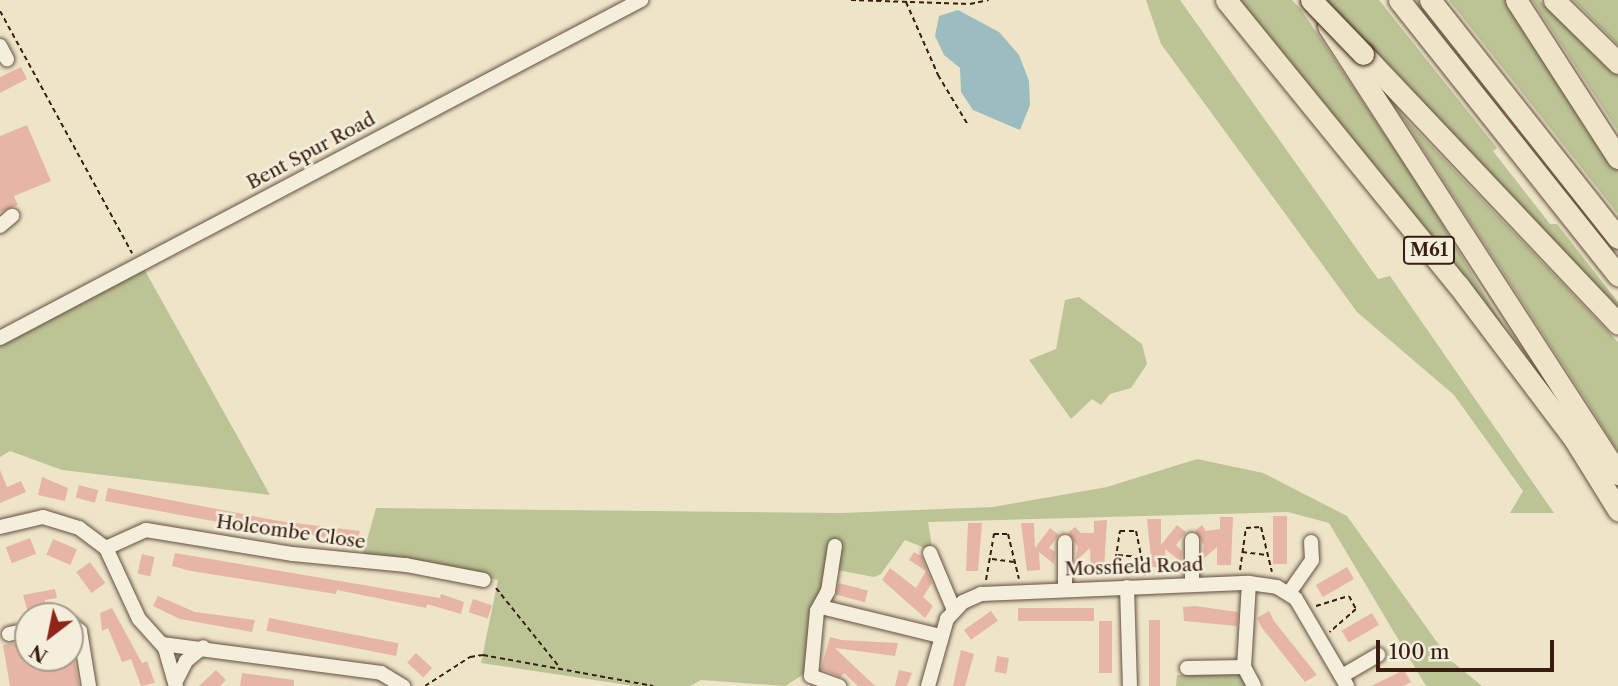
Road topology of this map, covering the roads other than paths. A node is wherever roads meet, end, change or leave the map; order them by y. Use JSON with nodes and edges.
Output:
{"nodes":[{"id":1,"x":641,"y":0,"type":"edge"},
{"id":2,"x":1226,"y":0,"type":"edge"},
{"id":3,"x":1311,"y":0,"type":"edge"},
{"id":4,"x":1399,"y":0,"type":"edge"},
{"id":5,"x":1430,"y":0,"type":"edge"},
{"id":6,"x":1516,"y":0,"type":"edge"},
{"id":7,"x":1554,"y":0,"type":"edge"},
{"id":8,"x":1618,"y":63,"type":"edge"},
{"id":9,"x":1618,"y":158,"type":"edge"},
{"id":10,"x":12,"y":216,"type":"dead end"},
{"id":11,"x":0,"y":226,"type":"edge"},
{"id":12,"x":1618,"y":238,"type":"edge"},
{"id":13,"x":1618,"y":275,"type":"edge"},
{"id":14,"x":1618,"y":324,"type":"edge"},
{"id":15,"x":0,"y":338,"type":"edge"},
{"id":16,"x":1618,"y":474,"type":"edge"},
{"id":17,"x":1618,"y":510,"type":"edge"},
{"id":18,"x":0,"y":527,"type":"edge"},
{"id":19,"x":1192,"y":541,"type":"dead end"},
{"id":20,"x":1311,"y":541,"type":"dead end"},
{"id":21,"x":1065,"y":542,"type":"dead end"},
{"id":22,"x":835,"y":546,"type":"dead end"},
{"id":23,"x":106,"y":548,"type":"junction"},
{"id":24,"x":930,"y":553,"type":"dead end"},
{"id":25,"x":477,"y":583,"type":"road end"},
{"id":26,"x":1243,"y":584,"type":"junction"},
{"id":27,"x":1192,"y":585,"type":"junction"},
{"id":28,"x":1127,"y":587,"type":"junction"},
{"id":29,"x":1065,"y":589,"type":"junction"},
{"id":30,"x":1282,"y":590,"type":"junction"},
{"id":31,"x":821,"y":607,"type":"junction"},
{"id":32,"x":954,"y":610,"type":"junction"},
{"id":33,"x":14,"y":633,"type":"edge"},
{"id":34,"x":9,"y":634,"type":"dead end"},
{"id":35,"x":940,"y":636,"type":"junction"},
{"id":36,"x":162,"y":644,"type":"junction"},
{"id":37,"x":203,"y":647,"type":"junction"},
{"id":38,"x":1378,"y":655,"type":"dead end"},
{"id":39,"x":84,"y":656,"type":"edge"},
{"id":40,"x":1244,"y":667,"type":"junction"},
{"id":41,"x":1187,"y":668,"type":"dead end"},
{"id":42,"x":1345,"y":681,"type":"edge"},
{"id":43,"x":176,"y":682,"type":"edge"},
{"id":44,"x":89,"y":686,"type":"edge"},
{"id":45,"x":403,"y":686,"type":"edge"},
{"id":46,"x":839,"y":686,"type":"edge"},
{"id":47,"x":929,"y":686,"type":"edge"},
{"id":48,"x":1130,"y":686,"type":"edge"},
{"id":49,"x":1254,"y":686,"type":"edge"}],
"edges":[{"from":1,"to":15,"type":"street","name":"Bent Spur Road"},
{"from":2,"to":17,"type":"highway","number":"M61"},
{"from":3,"to":14,"type":"highway","number":"M61","bridge":true},
{"from":3,"to":16,"type":"highway","number":"M61"},
{"from":4,"to":13,"type":"highway"},
{"from":5,"to":12,"type":"highway"},
{"from":6,"to":9,"type":"highway"},
{"from":7,"to":8,"type":"highway"},
{"from":10,"to":11,"type":"street"},
{"from":18,"to":23,"type":"street"},
{"from":19,"to":27,"type":"street"},
{"from":20,"to":30,"type":"street"},
{"from":21,"to":29,"type":"street"},
{"from":22,"to":31,"type":"street"},
{"from":23,"to":25,"type":"street","name":"Holcombe Close"},
{"from":23,"to":36,"type":"street"},
{"from":24,"to":32,"type":"street"},
{"from":26,"to":27,"type":"street","name":"Mossfield Road"},
{"from":26,"to":30,"type":"street","name":"Mossfield Road"},
{"from":26,"to":40,"type":"street"},
{"from":27,"to":28,"type":"street","name":"Mossfield Road"},
{"from":28,"to":29,"type":"street","name":"Mossfield Road"},
{"from":28,"to":48,"type":"street"},
{"from":29,"to":32,"type":"street","name":"Mossfield Road"},
{"from":30,"to":42,"type":"street"},
{"from":31,"to":35,"type":"street"},
{"from":31,"to":46,"type":"street"},
{"from":32,"to":35,"type":"street"},
{"from":33,"to":34,"type":"street"},
{"from":35,"to":47,"type":"street"},
{"from":36,"to":37,"type":"street"},
{"from":36,"to":43,"type":"street"},
{"from":37,"to":43,"type":"street"},
{"from":37,"to":45,"type":"street"},
{"from":38,"to":42,"type":"street"},
{"from":39,"to":44,"type":"street"},
{"from":40,"to":41,"type":"street"},
{"from":40,"to":49,"type":"street"}]}
